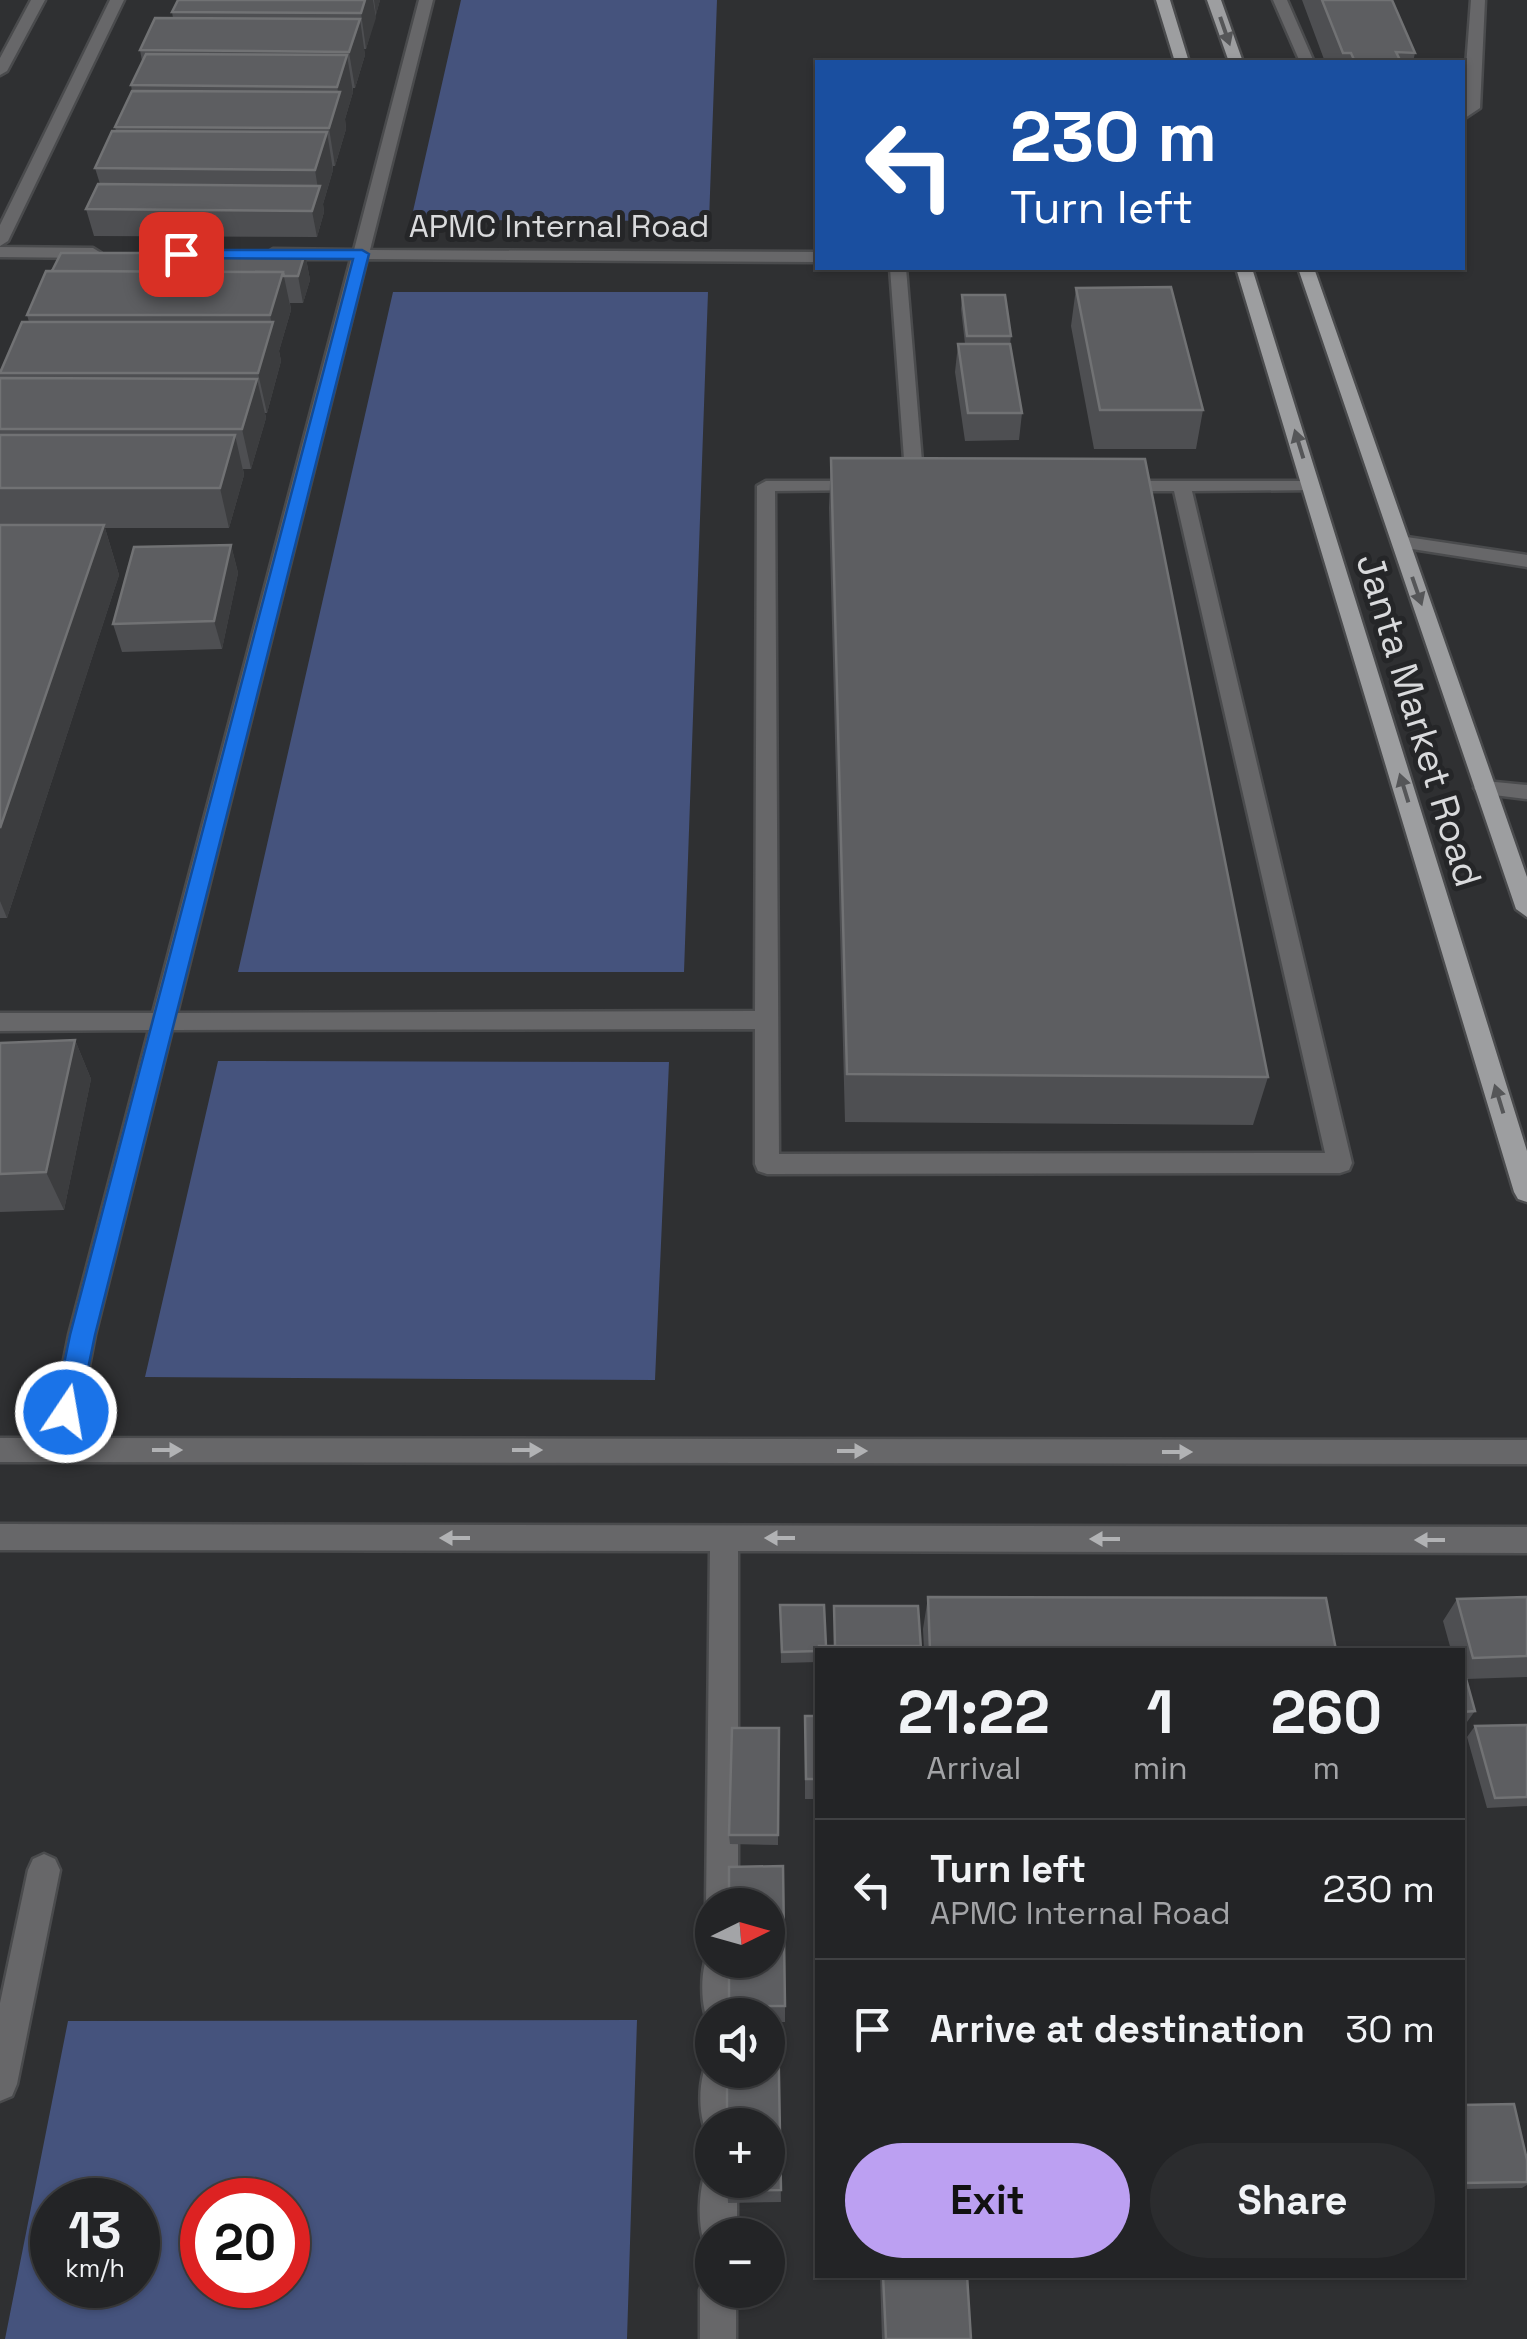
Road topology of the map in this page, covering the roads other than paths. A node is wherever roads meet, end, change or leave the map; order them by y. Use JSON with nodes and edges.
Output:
{"nodes":[{"id":1,"x":38,"y":0,"type":"edge"},
{"id":2,"x":117,"y":0,"type":"edge"},
{"id":3,"x":426,"y":0,"type":"edge"},
{"id":4,"x":1163,"y":0,"type":"edge"},
{"id":5,"x":1214,"y":0,"type":"edge"},
{"id":6,"x":1280,"y":0,"type":"edge"},
{"id":7,"x":1478,"y":0,"type":"edge"},
{"id":8,"x":1181,"y":60,"type":"edge"},
{"id":9,"x":1235,"y":60,"type":"edge"},
{"id":10,"x":1306,"y":60,"type":"edge"},
{"id":11,"x":0,"y":71,"type":"edge"},
{"id":12,"x":1465,"y":114,"type":"edge"},
{"id":13,"x":0,"y":241,"type":"edge"},
{"id":14,"x":0,"y":252,"type":"edge"},
{"id":15,"x":114,"y":253,"type":"edge"},
{"id":16,"x":248,"y":254,"type":"edge"},
{"id":17,"x":362,"y":254,"type":"junction"},
{"id":18,"x":815,"y":257,"type":"edge"},
{"id":19,"x":898,"y":270,"type":"edge"},
{"id":20,"x":1245,"y":270,"type":"edge"},
{"id":21,"x":1307,"y":270,"type":"edge"},
{"id":22,"x":1086,"y":486,"type":"edge"},
{"id":23,"x":1182,"y":486,"type":"junction"},
{"id":24,"x":1312,"y":486,"type":"junction"},
{"id":25,"x":1400,"y":542,"type":"junction"},
{"id":26,"x":1527,"y":561,"type":"edge"},
{"id":27,"x":1485,"y":788,"type":"junction"},
{"id":28,"x":1527,"y":792,"type":"edge"},
{"id":29,"x":1522,"y":884,"type":"edge"},
{"id":30,"x":1527,"y":909,"type":"edge"},
{"id":31,"x":766,"y":1020,"type":"junction"},
{"id":32,"x":0,"y":1022,"type":"edge"},
{"id":33,"x":165,"y":1022,"type":"junction"},
{"id":34,"x":1527,"y":1192,"type":"edge"},
{"id":35,"x":0,"y":1450,"type":"edge"},
{"id":36,"x":58,"y":1450,"type":"junction"},
{"id":37,"x":1527,"y":1452,"type":"edge"},
{"id":38,"x":0,"y":1536,"type":"edge"},
{"id":39,"x":724,"y":1538,"type":"junction"},
{"id":40,"x":1527,"y":1540,"type":"edge"},
{"id":41,"x":44,"y":1870,"type":"dead end"},
{"id":42,"x":722,"y":1888,"type":"edge"},
{"id":43,"x":0,"y":2084,"type":"edge"},
{"id":44,"x":718,"y":2308,"type":"edge"},
{"id":45,"x":718,"y":2339,"type":"edge"}],
"edges":[{"from":1,"to":11,"type":"street"},
{"from":2,"to":13,"type":"street"},
{"from":3,"to":17,"type":"street"},
{"from":4,"to":8,"type":"main road"},
{"from":5,"to":9,"type":"main road","one_way":true},
{"from":6,"to":10,"type":"street"},
{"from":7,"to":12,"type":"street"},
{"from":14,"to":15,"type":"street"},
{"from":16,"to":17,"type":"street","name":"APMC Internal Road"},
{"from":17,"to":18,"type":"street","name":"APMC Internal Road"},
{"from":17,"to":33,"type":"street"},
{"from":19,"to":31,"type":"street"},
{"from":24,"to":20,"type":"main road","name":"Janta Market Road","one_way":true},
{"from":21,"to":25,"type":"main road","name":"Janta Market Road"},
{"from":22,"to":23,"type":"street"},
{"from":23,"to":24,"type":"street"},
{"from":23,"to":31,"type":"street"},
{"from":34,"to":24,"type":"main road","name":"Janta Market Road","one_way":true},
{"from":25,"to":26,"type":"street"},
{"from":25,"to":27,"type":"main road","name":"Janta Market Road","one_way":true},
{"from":27,"to":28,"type":"street"},
{"from":27,"to":29,"type":"main road","name":"Janta Market Road"},
{"from":29,"to":30,"type":"main road","name":"Janta Market Road"},
{"from":31,"to":33,"type":"street"},
{"from":32,"to":33,"type":"street"},
{"from":33,"to":36,"type":"street"},
{"from":35,"to":36,"type":"street"},
{"from":36,"to":37,"type":"street","one_way":true},
{"from":39,"to":38,"type":"street","one_way":true},
{"from":40,"to":39,"type":"street","one_way":true},
{"from":39,"to":42,"type":"street"},
{"from":41,"to":43,"type":"street"},
{"from":44,"to":45,"type":"street"}]}
